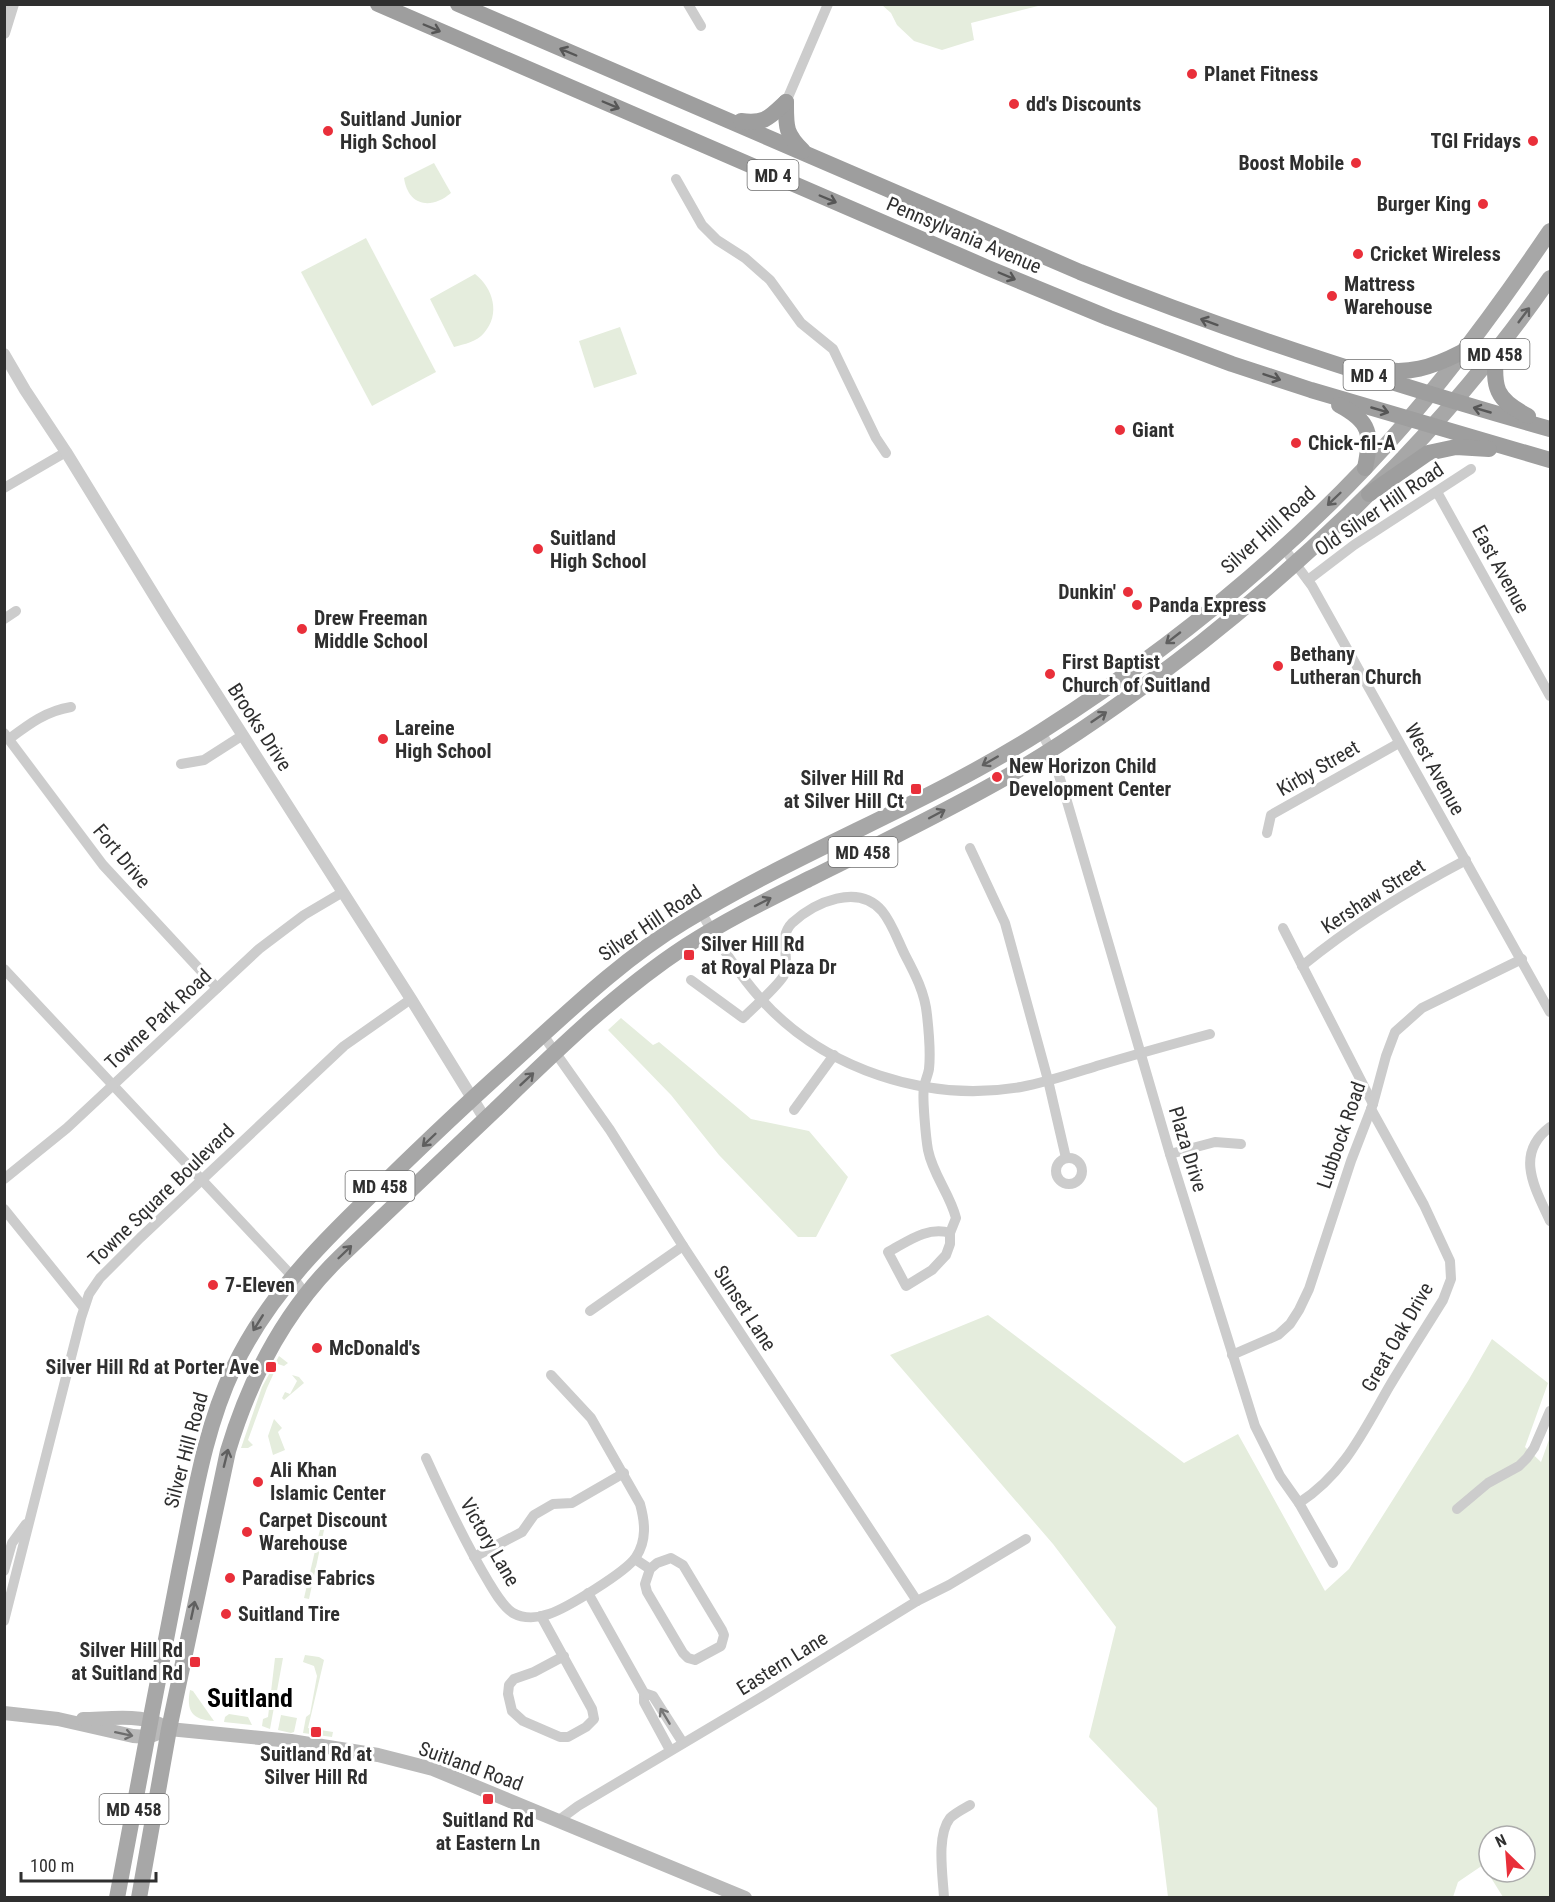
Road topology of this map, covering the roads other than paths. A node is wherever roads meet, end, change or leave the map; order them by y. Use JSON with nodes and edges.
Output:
{"nodes":[{"id":1,"x":13,"y":4,"type":"edge"},
{"id":2,"x":378,"y":4,"type":"edge"},
{"id":3,"x":458,"y":4,"type":"edge"},
{"id":4,"x":687,"y":4,"type":"edge"},
{"id":5,"x":828,"y":4,"type":"edge"},
{"id":6,"x":701,"y":26,"type":"dead end"},
{"id":7,"x":4,"y":33,"type":"edge"},
{"id":8,"x":786,"y":102,"type":"junction"},
{"id":9,"x":722,"y":118,"type":"junction"},
{"id":10,"x":808,"y":156,"type":"junction"},
{"id":11,"x":676,"y":178,"type":"dead end"},
{"id":12,"x":1551,"y":231,"type":"edge"},
{"id":13,"x":1551,"y":278,"type":"edge"},
{"id":14,"x":1462,"y":352,"type":"junction"},
{"id":15,"x":1496,"y":352,"type":"junction"},
{"id":16,"x":4,"y":354,"type":"edge"},
{"id":17,"x":1310,"y":356,"type":"junction"},
{"id":18,"x":4,"y":366,"type":"edge"},
{"id":19,"x":25,"y":390,"type":"junction"},
{"id":20,"x":1311,"y":390,"type":"junction"},
{"id":21,"x":1429,"y":393,"type":"junction"},
{"id":22,"x":1454,"y":401,"type":"junction"},
{"id":23,"x":1409,"y":418,"type":"junction"},
{"id":24,"x":1434,"y":425,"type":"junction"},
{"id":25,"x":1551,"y":428,"type":"edge"},
{"id":26,"x":1517,"y":450,"type":"junction"},
{"id":27,"x":66,"y":452,"type":"junction"},
{"id":28,"x":886,"y":453,"type":"dead end"},
{"id":29,"x":1551,"y":460,"type":"edge"},
{"id":30,"x":1365,"y":468,"type":"junction"},
{"id":31,"x":1471,"y":469,"type":"dead end"},
{"id":32,"x":4,"y":488,"type":"edge"},
{"id":33,"x":1437,"y":492,"type":"junction"},
{"id":34,"x":1369,"y":494,"type":"junction"},
{"id":35,"x":1283,"y":547,"type":"junction"},
{"id":36,"x":1296,"y":563,"type":"junction"},
{"id":37,"x":1308,"y":580,"type":"junction"},
{"id":38,"x":16,"y":611,"type":"dead end"},
{"id":39,"x":4,"y":619,"type":"edge"},
{"id":40,"x":1551,"y":696,"type":"edge"},
{"id":41,"x":71,"y":707,"type":"dead end"},
{"id":42,"x":1041,"y":732,"type":"junction"},
{"id":43,"x":243,"y":735,"type":"junction"},
{"id":44,"x":7,"y":736,"type":"edge"},
{"id":45,"x":1399,"y":743,"type":"junction"},
{"id":46,"x":1051,"y":750,"type":"junction"},
{"id":47,"x":181,"y":764,"type":"dead end"},
{"id":48,"x":1267,"y":833,"type":"dead end"},
{"id":49,"x":970,"y":848,"type":"dead end"},
{"id":50,"x":1466,"y":861,"type":"junction"},
{"id":51,"x":343,"y":892,"type":"junction"},
{"id":52,"x":701,"y":912,"type":"junction"},
{"id":53,"x":1283,"y":928,"type":"dead end"},
{"id":54,"x":712,"y":930,"type":"junction"},
{"id":55,"x":1522,"y":959,"type":"junction"},
{"id":56,"x":1302,"y":966,"type":"junction"},
{"id":57,"x":4,"y":969,"type":"edge"},
{"id":58,"x":691,"y":980,"type":"dead end"},
{"id":59,"x":217,"y":988,"type":"junction"},
{"id":60,"x":411,"y":999,"type":"junction"},
{"id":61,"x":761,"y":999,"type":"junction"},
{"id":62,"x":1551,"y":1012,"type":"edge"},
{"id":63,"x":1210,"y":1034,"type":"dead end"},
{"id":64,"x":543,"y":1035,"type":"junction"},
{"id":65,"x":555,"y":1052,"type":"junction"},
{"id":66,"x":1140,"y":1053,"type":"junction"},
{"id":67,"x":834,"y":1055,"type":"junction"},
{"id":68,"x":1048,"y":1080,"type":"junction"},
{"id":69,"x":114,"y":1085,"type":"junction"},
{"id":70,"x":924,"y":1088,"type":"junction"},
{"id":71,"x":471,"y":1099,"type":"junction"},
{"id":72,"x":1372,"y":1106,"type":"junction"},
{"id":73,"x":794,"y":1110,"type":"dead end"},
{"id":74,"x":485,"y":1119,"type":"junction"},
{"id":75,"x":1551,"y":1127,"type":"edge"},
{"id":76,"x":1241,"y":1144,"type":"dead end"},
{"id":77,"x":1170,"y":1154,"type":"junction"},
{"id":78,"x":1066,"y":1158,"type":"dead end"},
{"id":79,"x":4,"y":1179,"type":"edge"},
{"id":80,"x":201,"y":1180,"type":"junction"},
{"id":81,"x":4,"y":1209,"type":"edge"},
{"id":82,"x":1551,"y":1221,"type":"edge"},
{"id":83,"x":950,"y":1233,"type":"junction"},
{"id":84,"x":683,"y":1246,"type":"junction"},
{"id":85,"x":292,"y":1276,"type":"junction"},
{"id":86,"x":306,"y":1295,"type":"junction"},
{"id":87,"x":84,"y":1308,"type":"junction"},
{"id":88,"x":590,"y":1311,"type":"dead end"},
{"id":89,"x":1232,"y":1355,"type":"junction"},
{"id":90,"x":551,"y":1376,"type":"dead end"},
{"id":91,"x":1551,"y":1411,"type":"edge"},
{"id":92,"x":426,"y":1458,"type":"dead end"},
{"id":93,"x":624,"y":1473,"type":"junction"},
{"id":94,"x":1299,"y":1503,"type":"junction"},
{"id":95,"x":1457,"y":1509,"type":"dead end"},
{"id":96,"x":30,"y":1519,"type":"junction"},
{"id":97,"x":1026,"y":1539,"type":"dead end"},
{"id":98,"x":474,"y":1557,"type":"junction"},
{"id":99,"x":635,"y":1559,"type":"junction"},
{"id":100,"x":19,"y":1563,"type":"junction"},
{"id":101,"x":1333,"y":1563,"type":"dead end"},
{"id":102,"x":5,"y":1565,"type":"edge"},
{"id":103,"x":650,"y":1569,"type":"junction"},
{"id":104,"x":588,"y":1593,"type":"junction"},
{"id":105,"x":917,"y":1601,"type":"junction"},
{"id":106,"x":541,"y":1616,"type":"junction"},
{"id":107,"x":4,"y":1621,"type":"edge"},
{"id":108,"x":564,"y":1656,"type":"junction"},
{"id":109,"x":644,"y":1693,"type":"junction"},
{"id":110,"x":4,"y":1713,"type":"edge"},
{"id":111,"x":58,"y":1719,"type":"junction"},
{"id":112,"x":151,"y":1720,"type":"junction"},
{"id":113,"x":169,"y":1729,"type":"junction"},
{"id":114,"x":148,"y":1737,"type":"junction"},
{"id":115,"x":683,"y":1743,"type":"junction"},
{"id":116,"x":670,"y":1750,"type":"junction"},
{"id":117,"x":970,"y":1805,"type":"dead end"},
{"id":118,"x":559,"y":1820,"type":"junction"},
{"id":119,"x":727,"y":1894,"type":"edge"},
{"id":120,"x":117,"y":1898,"type":"edge"},
{"id":121,"x":139,"y":1898,"type":"edge"},
{"id":122,"x":745,"y":1898,"type":"edge"},
{"id":123,"x":944,"y":1898,"type":"edge"}],
"edges":[{"from":1,"to":7,"type":"street"},
{"from":2,"to":20,"type":"highway","name":"Pennsylvania Avenue","number":"MD 4","one_way":true},
{"from":9,"to":3,"type":"highway","name":"Pennsylvania Avenue","number":"MD 4","one_way":true},
{"from":4,"to":6,"type":"street"},
{"from":5,"to":8,"type":"street"},
{"from":8,"to":9,"type":"highway"},
{"from":8,"to":10,"type":"highway"},
{"from":9,"to":10,"type":"highway","name":"Pennsylvania Avenue","number":"MD 4"},
{"from":17,"to":10,"type":"highway","name":"Pennsylvania Avenue","number":"MD 4","one_way":true},
{"from":11,"to":28,"type":"street"},
{"from":12,"to":14,"type":"main road","name":"Silver Hill Road","number":"MD 458"},
{"from":15,"to":13,"type":"main road","name":"Silver Hill Road","number":"MD 458","one_way":true},
{"from":14,"to":17,"type":"highway"},
{"from":14,"to":21,"type":"main road","name":"Silver Hill Road","number":"MD 458"},
{"from":15,"to":22,"type":"main road","name":"Silver Hill Road","number":"MD 458"},
{"from":15,"to":25,"type":"highway"},
{"from":16,"to":19,"type":"street","name":"Brooks Drive"},
{"from":17,"to":21,"type":"highway","name":"Pennsylvania Avenue","number":"MD 4"},
{"from":18,"to":19,"type":"street"},
{"from":19,"to":27,"type":"street","name":"Brooks Drive"},
{"from":20,"to":23,"type":"highway","name":"Pennsylvania Avenue","number":"MD 4","one_way":true},
{"from":20,"to":30,"type":"highway"},
{"from":21,"to":22,"type":"highway","name":"Pennsylvania Avenue","number":"MD 4"},
{"from":21,"to":23,"type":"main road","name":"Silver Hill Road","number":"MD 458"},
{"from":22,"to":24,"type":"main road","name":"Silver Hill Road","number":"MD 458"},
{"from":25,"to":22,"type":"highway","name":"Pennsylvania Avenue","number":"MD 4","one_way":true},
{"from":23,"to":24,"type":"highway","name":"Pennsylvania Avenue","number":"MD 4"},
{"from":23,"to":30,"type":"main road","name":"Silver Hill Road","number":"MD 458"},
{"from":24,"to":26,"type":"highway","name":"Pennsylvania Avenue","number":"MD 4"},
{"from":24,"to":34,"type":"main road","name":"Silver Hill Road","number":"MD 458"},
{"from":26,"to":29,"type":"highway","name":"Pennsylvania Avenue","number":"MD 4"},
{"from":26,"to":34,"type":"highway"},
{"from":27,"to":32,"type":"street"},
{"from":27,"to":43,"type":"street","name":"Brooks Drive"},
{"from":30,"to":35,"type":"main road","name":"Silver Hill Road","number":"MD 458","one_way":true},
{"from":31,"to":33,"type":"street","name":"Old Silver Hill Road"},
{"from":33,"to":37,"type":"street","name":"Old Silver Hill Road"},
{"from":33,"to":40,"type":"street","name":"East Avenue"},
{"from":34,"to":36,"type":"main road","name":"Silver Hill Road","number":"MD 458"},
{"from":35,"to":36,"type":"street","name":"West Avenue"},
{"from":35,"to":42,"type":"main road","name":"Silver Hill Road","number":"MD 458","one_way":true},
{"from":36,"to":37,"type":"street","name":"West Avenue"},
{"from":46,"to":36,"type":"main road","name":"Silver Hill Road","number":"MD 458","one_way":true},
{"from":37,"to":45,"type":"street","name":"West Avenue"},
{"from":38,"to":39,"type":"street"},
{"from":41,"to":44,"type":"street","name":"Fort Drive"},
{"from":42,"to":46,"type":"street","name":"Plaza Drive"},
{"from":42,"to":52,"type":"main road","name":"Silver Hill Road","number":"MD 458","one_way":true},
{"from":43,"to":47,"type":"street"},
{"from":43,"to":51,"type":"street","name":"Brooks Drive"},
{"from":44,"to":59,"type":"street","name":"Fort Drive"},
{"from":45,"to":48,"type":"street","name":"Kirby Street"},
{"from":45,"to":50,"type":"street","name":"West Avenue"},
{"from":54,"to":46,"type":"main road","name":"Silver Hill Road","number":"MD 458","one_way":true},
{"from":46,"to":66,"type":"street","name":"Plaza Drive"},
{"from":49,"to":68,"type":"street"},
{"from":50,"to":55,"type":"street","name":"West Avenue"},
{"from":50,"to":56,"type":"street","name":"Kershaw Street"},
{"from":51,"to":59,"type":"street","name":"Towne Park Road"},
{"from":51,"to":60,"type":"street","name":"Brooks Drive"},
{"from":52,"to":54,"type":"street"},
{"from":52,"to":64,"type":"main road","name":"Silver Hill Road","number":"MD 458"},
{"from":53,"to":56,"type":"street","name":"Great Oak Drive"},
{"from":54,"to":61,"type":"street"},
{"from":54,"to":65,"type":"main road","name":"Silver Hill Road","number":"MD 458"},
{"from":55,"to":62,"type":"street","name":"West Avenue"},
{"from":55,"to":72,"type":"street","name":"Lubbock Road"},
{"from":56,"to":72,"type":"street","name":"Great Oak Drive"},
{"from":57,"to":69,"type":"street"},
{"from":58,"to":61,"type":"street"},
{"from":59,"to":69,"type":"street","name":"Towne Park Road"},
{"from":60,"to":71,"type":"street","name":"Brooks Drive"},
{"from":60,"to":80,"type":"street","name":"Towne Square Boulevard"},
{"from":61,"to":67,"type":"street"},
{"from":61,"to":70,"type":"street"},
{"from":63,"to":66,"type":"street"},
{"from":64,"to":65,"type":"street","name":"Sunset Lane"},
{"from":64,"to":71,"type":"main road","name":"Silver Hill Road","number":"MD 458"},
{"from":74,"to":65,"type":"main road","name":"Silver Hill Road","number":"MD 458","one_way":true},
{"from":65,"to":84,"type":"street","name":"Sunset Lane"},
{"from":66,"to":68,"type":"street"},
{"from":66,"to":77,"type":"street","name":"Plaza Drive"},
{"from":67,"to":70,"type":"street"},
{"from":67,"to":73,"type":"street"},
{"from":68,"to":70,"type":"street"},
{"from":68,"to":78,"type":"street"},
{"from":69,"to":79,"type":"street","name":"Towne Park Road"},
{"from":69,"to":80,"type":"street"},
{"from":70,"to":83,"type":"street"},
{"from":71,"to":74,"type":"street","name":"Brooks Drive"},
{"from":71,"to":85,"type":"main road","name":"Silver Hill Road","number":"MD 458","one_way":true},
{"from":72,"to":89,"type":"street","name":"Lubbock Road"},
{"from":72,"to":94,"type":"street","name":"Great Oak Drive"},
{"from":86,"to":74,"type":"main road","name":"Silver Hill Road","number":"MD 458","one_way":true},
{"from":75,"to":82,"type":"street"},
{"from":76,"to":77,"type":"street"},
{"from":77,"to":89,"type":"street","name":"Plaza Drive"},
{"from":80,"to":85,"type":"street"},
{"from":80,"to":87,"type":"street","name":"Towne Square Boulevard"},
{"from":81,"to":87,"type":"street"},
{"from":83,"to":83,"type":"street"},
{"from":84,"to":88,"type":"street"},
{"from":84,"to":105,"type":"street","name":"Sunset Lane"},
{"from":85,"to":86,"type":"street"},
{"from":85,"to":112,"type":"main road","name":"Silver Hill Road","number":"MD 458","one_way":true},
{"from":113,"to":86,"type":"main road","name":"Silver Hill Road","number":"MD 458","one_way":true},
{"from":87,"to":96,"type":"street","name":"Towne Square Boulevard"},
{"from":89,"to":94,"type":"street","name":"Plaza Drive"},
{"from":90,"to":93,"type":"street"},
{"from":91,"to":95,"type":"street"},
{"from":92,"to":98,"type":"street","name":"Victory Lane"},
{"from":93,"to":98,"type":"street"},
{"from":93,"to":99,"type":"street"},
{"from":94,"to":101,"type":"street","name":"Plaza Drive"},
{"from":96,"to":100,"type":"street","name":"Towne Square Boulevard"},
{"from":96,"to":102,"type":"street","name":"Towne Square Boulevard"},
{"from":97,"to":105,"type":"street","name":"Eastern Lane"},
{"from":98,"to":106,"type":"street","name":"Victory Lane"},
{"from":99,"to":103,"type":"street"},
{"from":99,"to":104,"type":"street"},
{"from":100,"to":102,"type":"street"},
{"from":100,"to":107,"type":"street","name":"Towne Square Boulevard"},
{"from":103,"to":103,"type":"street"},
{"from":104,"to":106,"type":"street"},
{"from":104,"to":109,"type":"street"},
{"from":105,"to":115,"type":"street","name":"Eastern Lane"},
{"from":106,"to":108,"type":"street"},
{"from":108,"to":108,"type":"street"},
{"from":115,"to":109,"type":"street","one_way":true},
{"from":109,"to":116,"type":"street"},
{"from":110,"to":111,"type":"main road","name":"Suitland Road"},
{"from":111,"to":112,"type":"main road","name":"Suitland Road"},
{"from":111,"to":114,"type":"main road","name":"Suitland Road","one_way":true},
{"from":112,"to":113,"type":"main road","name":"Suitland Road"},
{"from":112,"to":114,"type":"main road","name":"Silver Hill Road","number":"MD 458"},
{"from":113,"to":114,"type":"main road","name":"Suitland Road"},
{"from":113,"to":118,"type":"main road","name":"Suitland Road"},
{"from":113,"to":121,"type":"main road","name":"Silver Hill Road","number":"MD 458"},
{"from":114,"to":120,"type":"main road","name":"Silver Hill Road","number":"MD 458"},
{"from":115,"to":116,"type":"street","name":"Eastern Lane"},
{"from":116,"to":118,"type":"street","name":"Eastern Lane"},
{"from":117,"to":123,"type":"street"},
{"from":118,"to":119,"type":"main road","name":"Suitland Road"},
{"from":119,"to":122,"type":"main road","name":"Suitland Road"}]}
